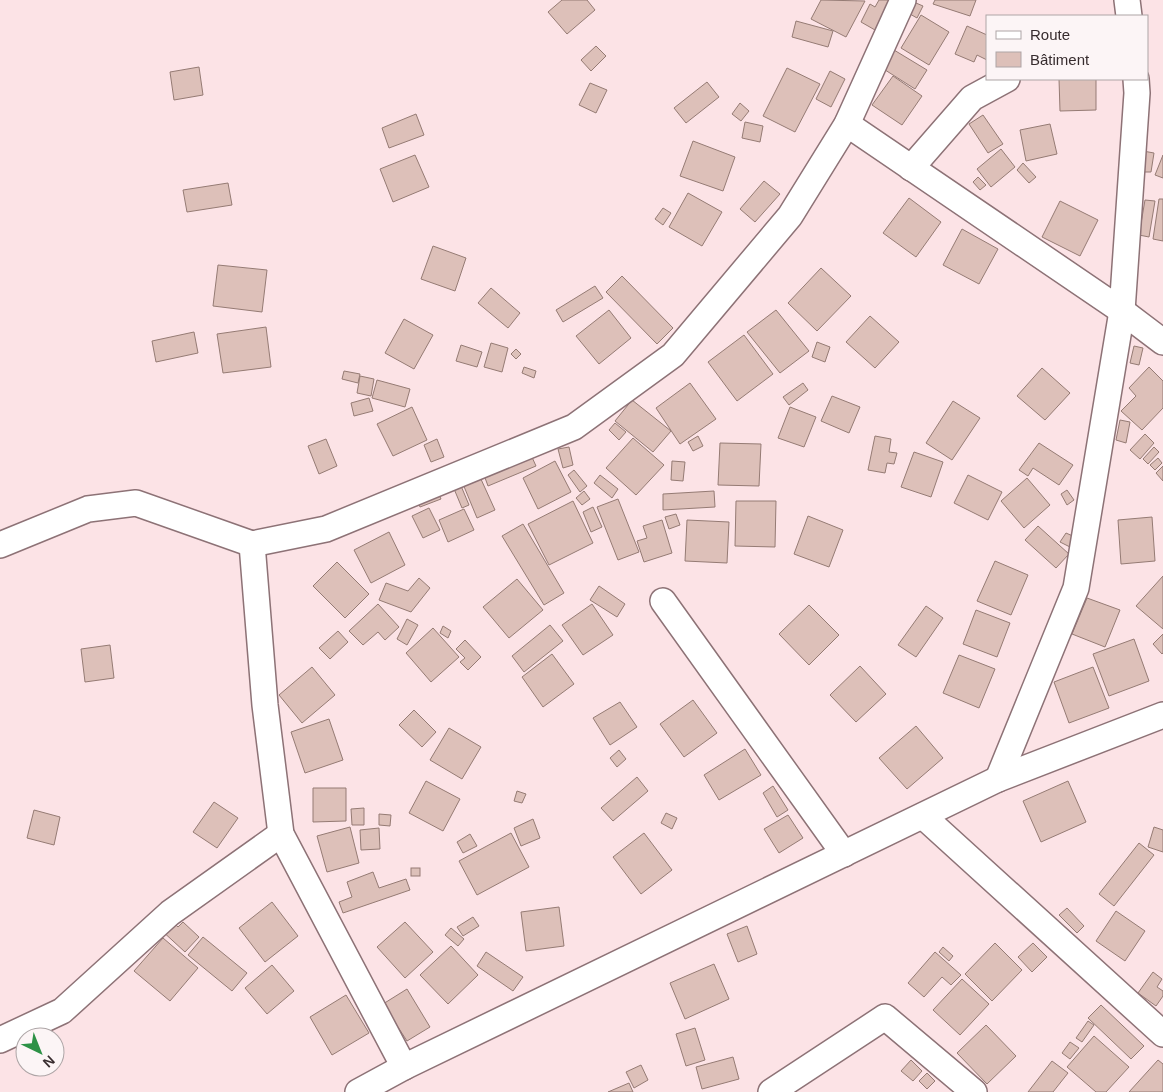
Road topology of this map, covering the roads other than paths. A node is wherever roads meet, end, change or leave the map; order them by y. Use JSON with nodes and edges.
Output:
{"nodes":[{"id":1,"x":903,"y":0,"type":"edge"},
{"id":2,"x":1005,"y":80,"type":"edge"},
{"id":3,"x":1136,"y":80,"type":"edge"},
{"id":4,"x":847,"y":124,"type":"junction"},
{"id":5,"x":911,"y":168,"type":"junction"},
{"id":6,"x":1122,"y":311,"type":"junction"},
{"id":7,"x":1163,"y":342,"type":"edge"},
{"id":8,"x":252,"y":544,"type":"junction"},
{"id":9,"x":0,"y":545,"type":"edge"},
{"id":10,"x":663,"y":601,"type":"dead end"},
{"id":11,"x":1163,"y":715,"type":"edge"},
{"id":12,"x":998,"y":779,"type":"junction"},
{"id":13,"x":923,"y":816,"type":"junction"},
{"id":14,"x":281,"y":834,"type":"junction"},
{"id":15,"x":844,"y":854,"type":"junction"},
{"id":16,"x":1163,"y":1034,"type":"edge"},
{"id":17,"x":0,"y":1040,"type":"edge"},
{"id":18,"x":404,"y":1067,"type":"junction"},
{"id":19,"x":358,"y":1092,"type":"edge"},
{"id":20,"x":771,"y":1092,"type":"edge"},
{"id":21,"x":974,"y":1092,"type":"edge"}],
"edges":[{"from":1,"to":4,"type":"street"},
{"from":2,"to":5,"type":"street"},
{"from":3,"to":6,"type":"street"},
{"from":4,"to":5,"type":"street"},
{"from":4,"to":8,"type":"street"},
{"from":5,"to":6,"type":"street"},
{"from":6,"to":7,"type":"street"},
{"from":6,"to":12,"type":"street"},
{"from":8,"to":9,"type":"street"},
{"from":8,"to":14,"type":"street"},
{"from":10,"to":15,"type":"street"},
{"from":11,"to":12,"type":"street"},
{"from":12,"to":13,"type":"street"},
{"from":13,"to":15,"type":"street"},
{"from":13,"to":16,"type":"street"},
{"from":14,"to":17,"type":"street"},
{"from":14,"to":18,"type":"street"},
{"from":15,"to":18,"type":"street"},
{"from":18,"to":19,"type":"street"},
{"from":20,"to":21,"type":"street"}]}
